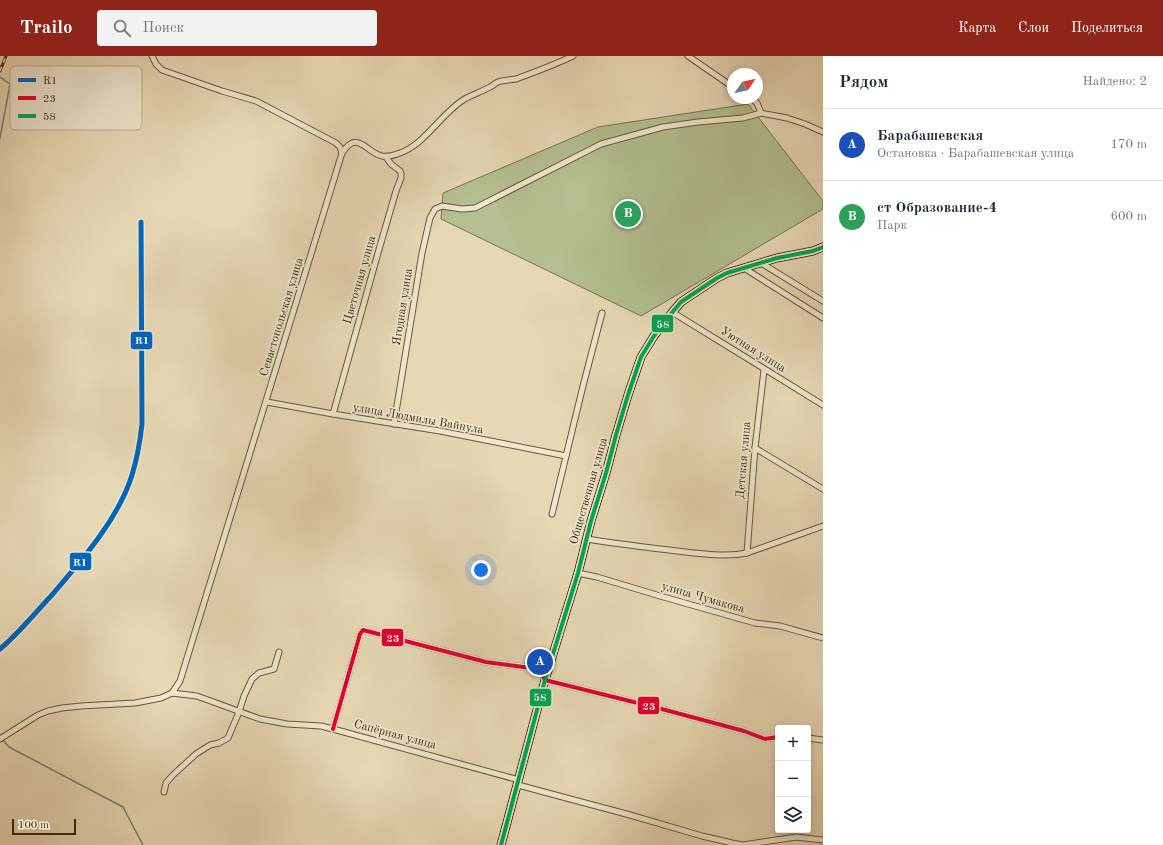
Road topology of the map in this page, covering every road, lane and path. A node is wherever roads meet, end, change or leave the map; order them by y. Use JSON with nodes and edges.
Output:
{"nodes":[{"id":1,"x":152,"y":56,"type":"edge"},
{"id":2,"x":573,"y":56,"type":"edge"},
{"id":3,"x":688,"y":56,"type":"edge"},
{"id":4,"x":727,"y":83,"type":"edge"},
{"id":5,"x":757,"y":104,"type":"edge"},
{"id":6,"x":761,"y":113,"type":"junction"},
{"id":7,"x":823,"y":132,"type":"edge"},
{"id":8,"x":342,"y":153,"type":"junction"},
{"id":9,"x":386,"y":157,"type":"junction"},
{"id":10,"x":823,"y":247,"type":"edge"},
{"id":11,"x":761,"y":263,"type":"junction"},
{"id":12,"x":744,"y":268,"type":"junction"},
{"id":13,"x":823,"y":301,"type":"edge"},
{"id":14,"x":672,"y":312,"type":"junction"},
{"id":15,"x":602,"y":313,"type":"dead end"},
{"id":16,"x":823,"y":318,"type":"edge"},
{"id":17,"x":764,"y":370,"type":"junction"},
{"id":18,"x":266,"y":402,"type":"junction"},
{"id":19,"x":823,"y":405,"type":"edge"},
{"id":20,"x":333,"y":414,"type":"junction"},
{"id":21,"x":394,"y":424,"type":"junction"},
{"id":22,"x":755,"y":448,"type":"junction"},
{"id":23,"x":566,"y":456,"type":"junction"},
{"id":24,"x":823,"y":489,"type":"edge"},
{"id":25,"x":552,"y":514,"type":"dead end"},
{"id":26,"x":823,"y":526,"type":"edge"},
{"id":27,"x":586,"y":539,"type":"junction"},
{"id":28,"x":747,"y":553,"type":"junction"},
{"id":29,"x":578,"y":573,"type":"junction"},
{"id":30,"x":823,"y":638,"type":"edge"},
{"id":31,"x":279,"y":652,"type":"dead end"},
{"id":32,"x":545,"y":680,"type":"junction"},
{"id":33,"x":172,"y":693,"type":"junction"},
{"id":34,"x":240,"y":712,"type":"junction"},
{"id":35,"x":333,"y":729,"type":"junction"},
{"id":36,"x":775,"y":737,"type":"edge"},
{"id":37,"x":811,"y":738,"type":"edge"},
{"id":38,"x":0,"y":739,"type":"edge"},
{"id":39,"x":823,"y":740,"type":"edge"},
{"id":40,"x":518,"y":782,"type":"junction"},
{"id":41,"x":164,"y":792,"type":"dead end"},
{"id":42,"x":823,"y":840,"type":"edge"},
{"id":43,"x":501,"y":845,"type":"edge"}],
"edges":[{"from":1,"to":8,"type":"street"},
{"from":2,"to":9,"type":"street"},
{"from":3,"to":4,"type":"street"},
{"from":5,"to":6,"type":"street"},
{"from":6,"to":7,"type":"street"},
{"from":6,"to":21,"type":"street","name":"Ягодная улица"},
{"from":8,"to":9,"type":"street","name":"Цветочная улица"},
{"from":8,"to":18,"type":"street","name":"Севастопольская улица"},
{"from":9,"to":20,"type":"street","name":"Цветочная улица"},
{"from":10,"to":11,"type":"main road","name":"Общественная улица"},
{"from":11,"to":12,"type":"main road","name":"Общественная улица"},
{"from":11,"to":13,"type":"street"},
{"from":12,"to":14,"type":"main road","name":"Общественная улица"},
{"from":12,"to":16,"type":"street"},
{"from":14,"to":17,"type":"street","name":"Уютная улица"},
{"from":14,"to":27,"type":"main road","name":"Общественная улица"},
{"from":15,"to":23,"type":"street"},
{"from":17,"to":19,"type":"street","name":"Уютная улица"},
{"from":17,"to":22,"type":"street","name":"Детская улица"},
{"from":18,"to":20,"type":"street","name":"улица Людмилы Вайнула"},
{"from":18,"to":33,"type":"street","name":"Севастопольская улица"},
{"from":20,"to":21,"type":"street","name":"улица Людмилы Вайнула"},
{"from":21,"to":23,"type":"street","name":"улица Людмилы Вайнула"},
{"from":22,"to":24,"type":"street"},
{"from":22,"to":28,"type":"street","name":"Детская улица"},
{"from":23,"to":25,"type":"street"},
{"from":26,"to":28,"type":"street"},
{"from":27,"to":28,"type":"street"},
{"from":27,"to":29,"type":"main road","name":"Общественная улица"},
{"from":29,"to":30,"type":"street","name":"улица Чумакова"},
{"from":29,"to":32,"type":"main road","name":"Общественная улица"},
{"from":31,"to":34,"type":"street"},
{"from":32,"to":35,"type":"street"},
{"from":32,"to":36,"type":"street"},
{"from":32,"to":40,"type":"main road","name":"Общественная улица"},
{"from":33,"to":34,"type":"street","name":"Сапёрная улица"},
{"from":33,"to":38,"type":"street"},
{"from":34,"to":35,"type":"street","name":"Сапёрная улица"},
{"from":34,"to":41,"type":"street"},
{"from":35,"to":40,"type":"street","name":"Сапёрная улица"},
{"from":37,"to":39,"type":"street"},
{"from":40,"to":42,"type":"street","name":"Сапёрная улица"},
{"from":40,"to":43,"type":"main road","name":"Общественная улица"}]}
